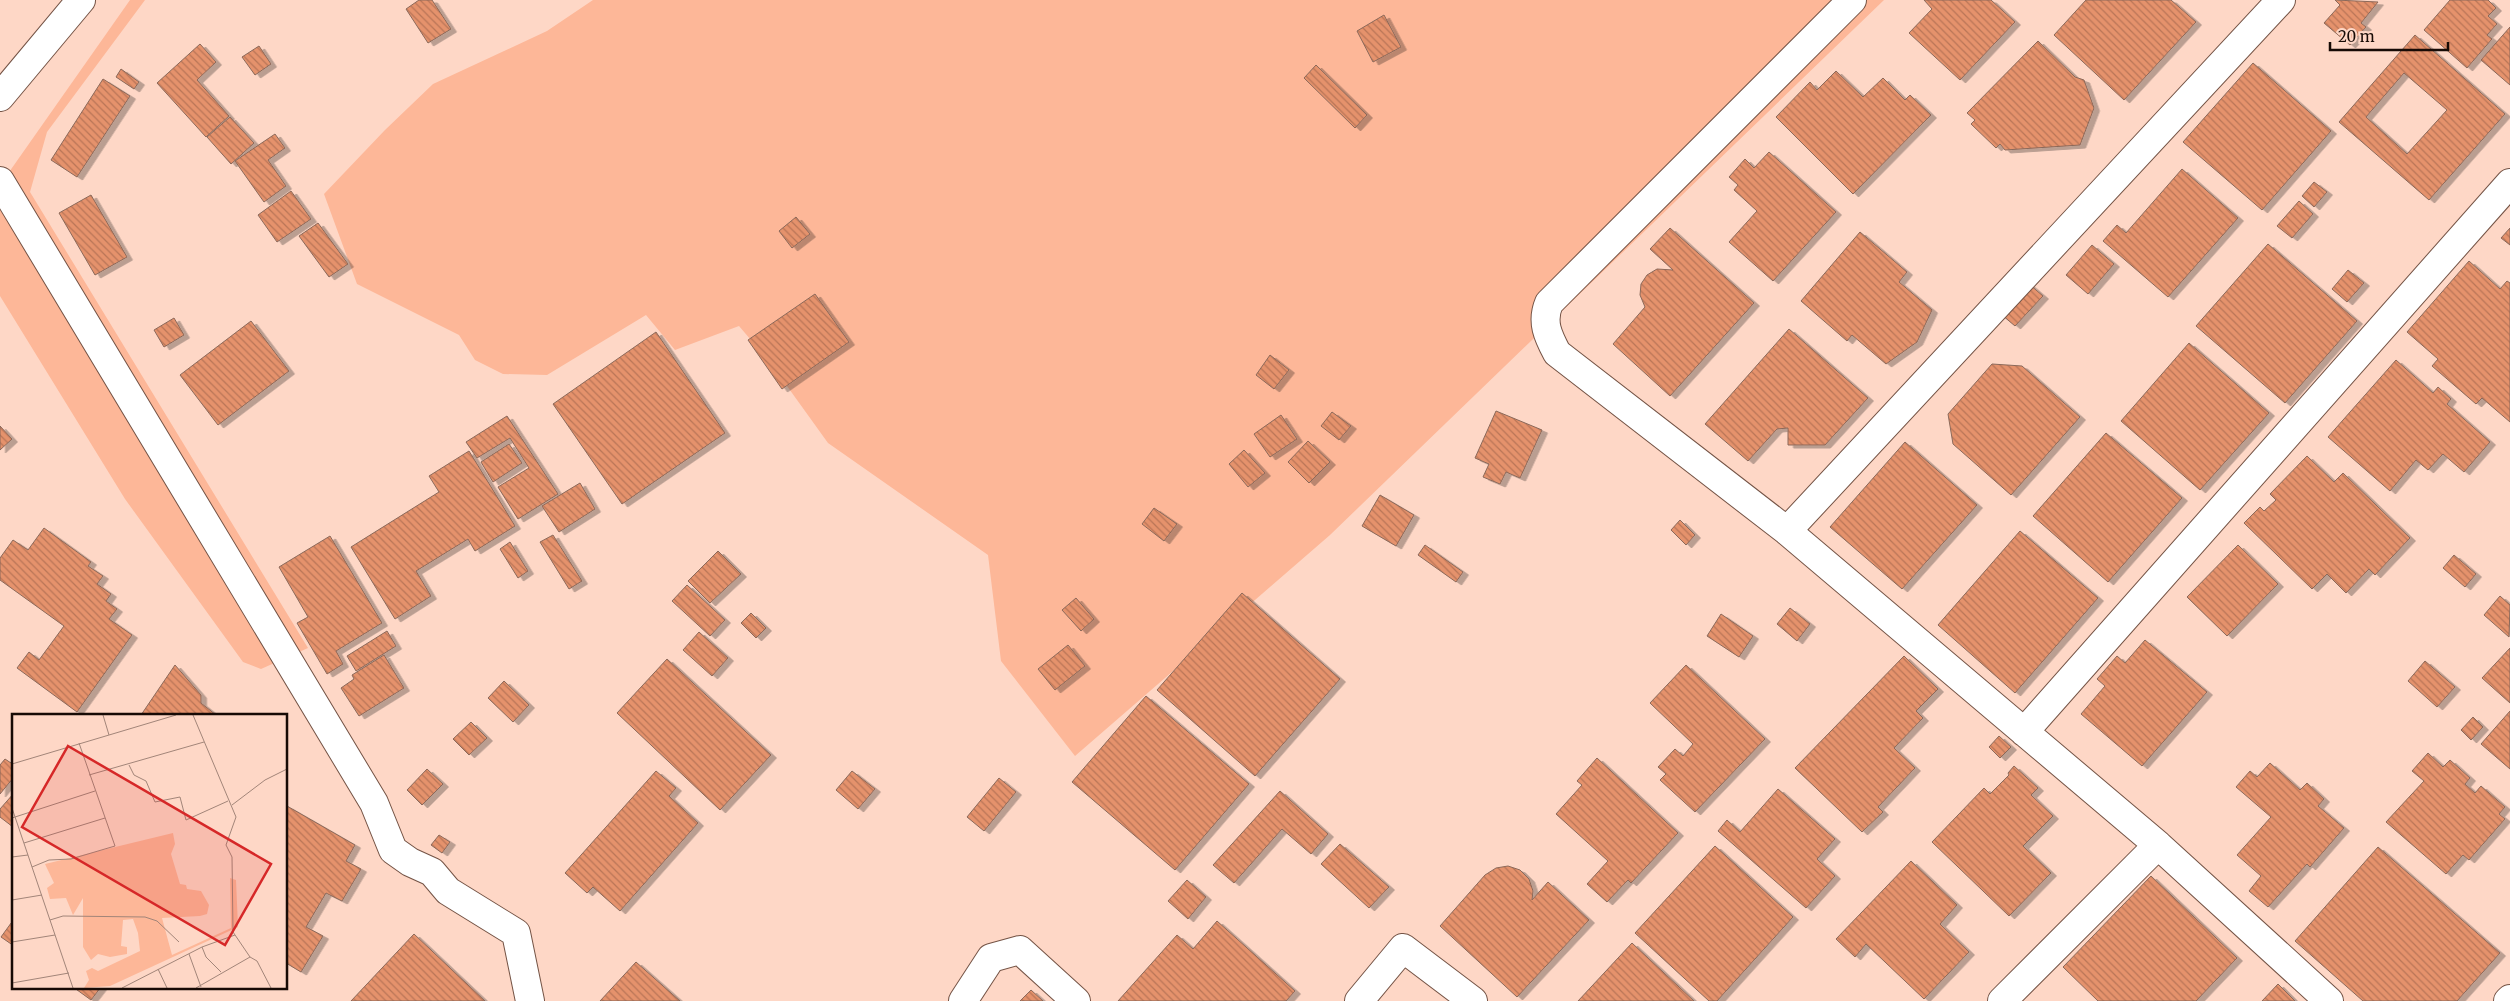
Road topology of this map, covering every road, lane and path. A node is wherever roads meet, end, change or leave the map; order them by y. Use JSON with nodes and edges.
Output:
{"nodes":[{"id":1,"x":81,"y":0,"type":"edge"},
{"id":2,"x":1852,"y":0,"type":"edge"},
{"id":3,"x":2281,"y":0,"type":"edge"},
{"id":4,"x":0,"y":97,"type":"edge"},
{"id":5,"x":0,"y":182,"type":"edge"},
{"id":6,"x":2510,"y":183,"type":"edge"},
{"id":7,"x":1787,"y":532,"type":"junction"},
{"id":8,"x":2024,"y":732,"type":"junction"},
{"id":9,"x":2158,"y":844,"type":"junction"},
{"id":10,"x":530,"y":1001,"type":"edge"},
{"id":11,"x":963,"y":1001,"type":"edge"},
{"id":12,"x":1076,"y":1001,"type":"edge"},
{"id":13,"x":1359,"y":1001,"type":"edge"},
{"id":14,"x":1473,"y":1001,"type":"edge"},
{"id":15,"x":2002,"y":1001,"type":"edge"},
{"id":16,"x":2329,"y":1001,"type":"edge"}],
"edges":[{"from":1,"to":4,"type":"street"},
{"from":2,"to":7,"type":"street"},
{"from":3,"to":7,"type":"street"},
{"from":5,"to":10,"type":"street"},
{"from":6,"to":8,"type":"street"},
{"from":7,"to":8,"type":"street"},
{"from":8,"to":9,"type":"street"},
{"from":9,"to":15,"type":"street"},
{"from":9,"to":16,"type":"street"},
{"from":11,"to":12,"type":"street"},
{"from":13,"to":14,"type":"street"}]}
